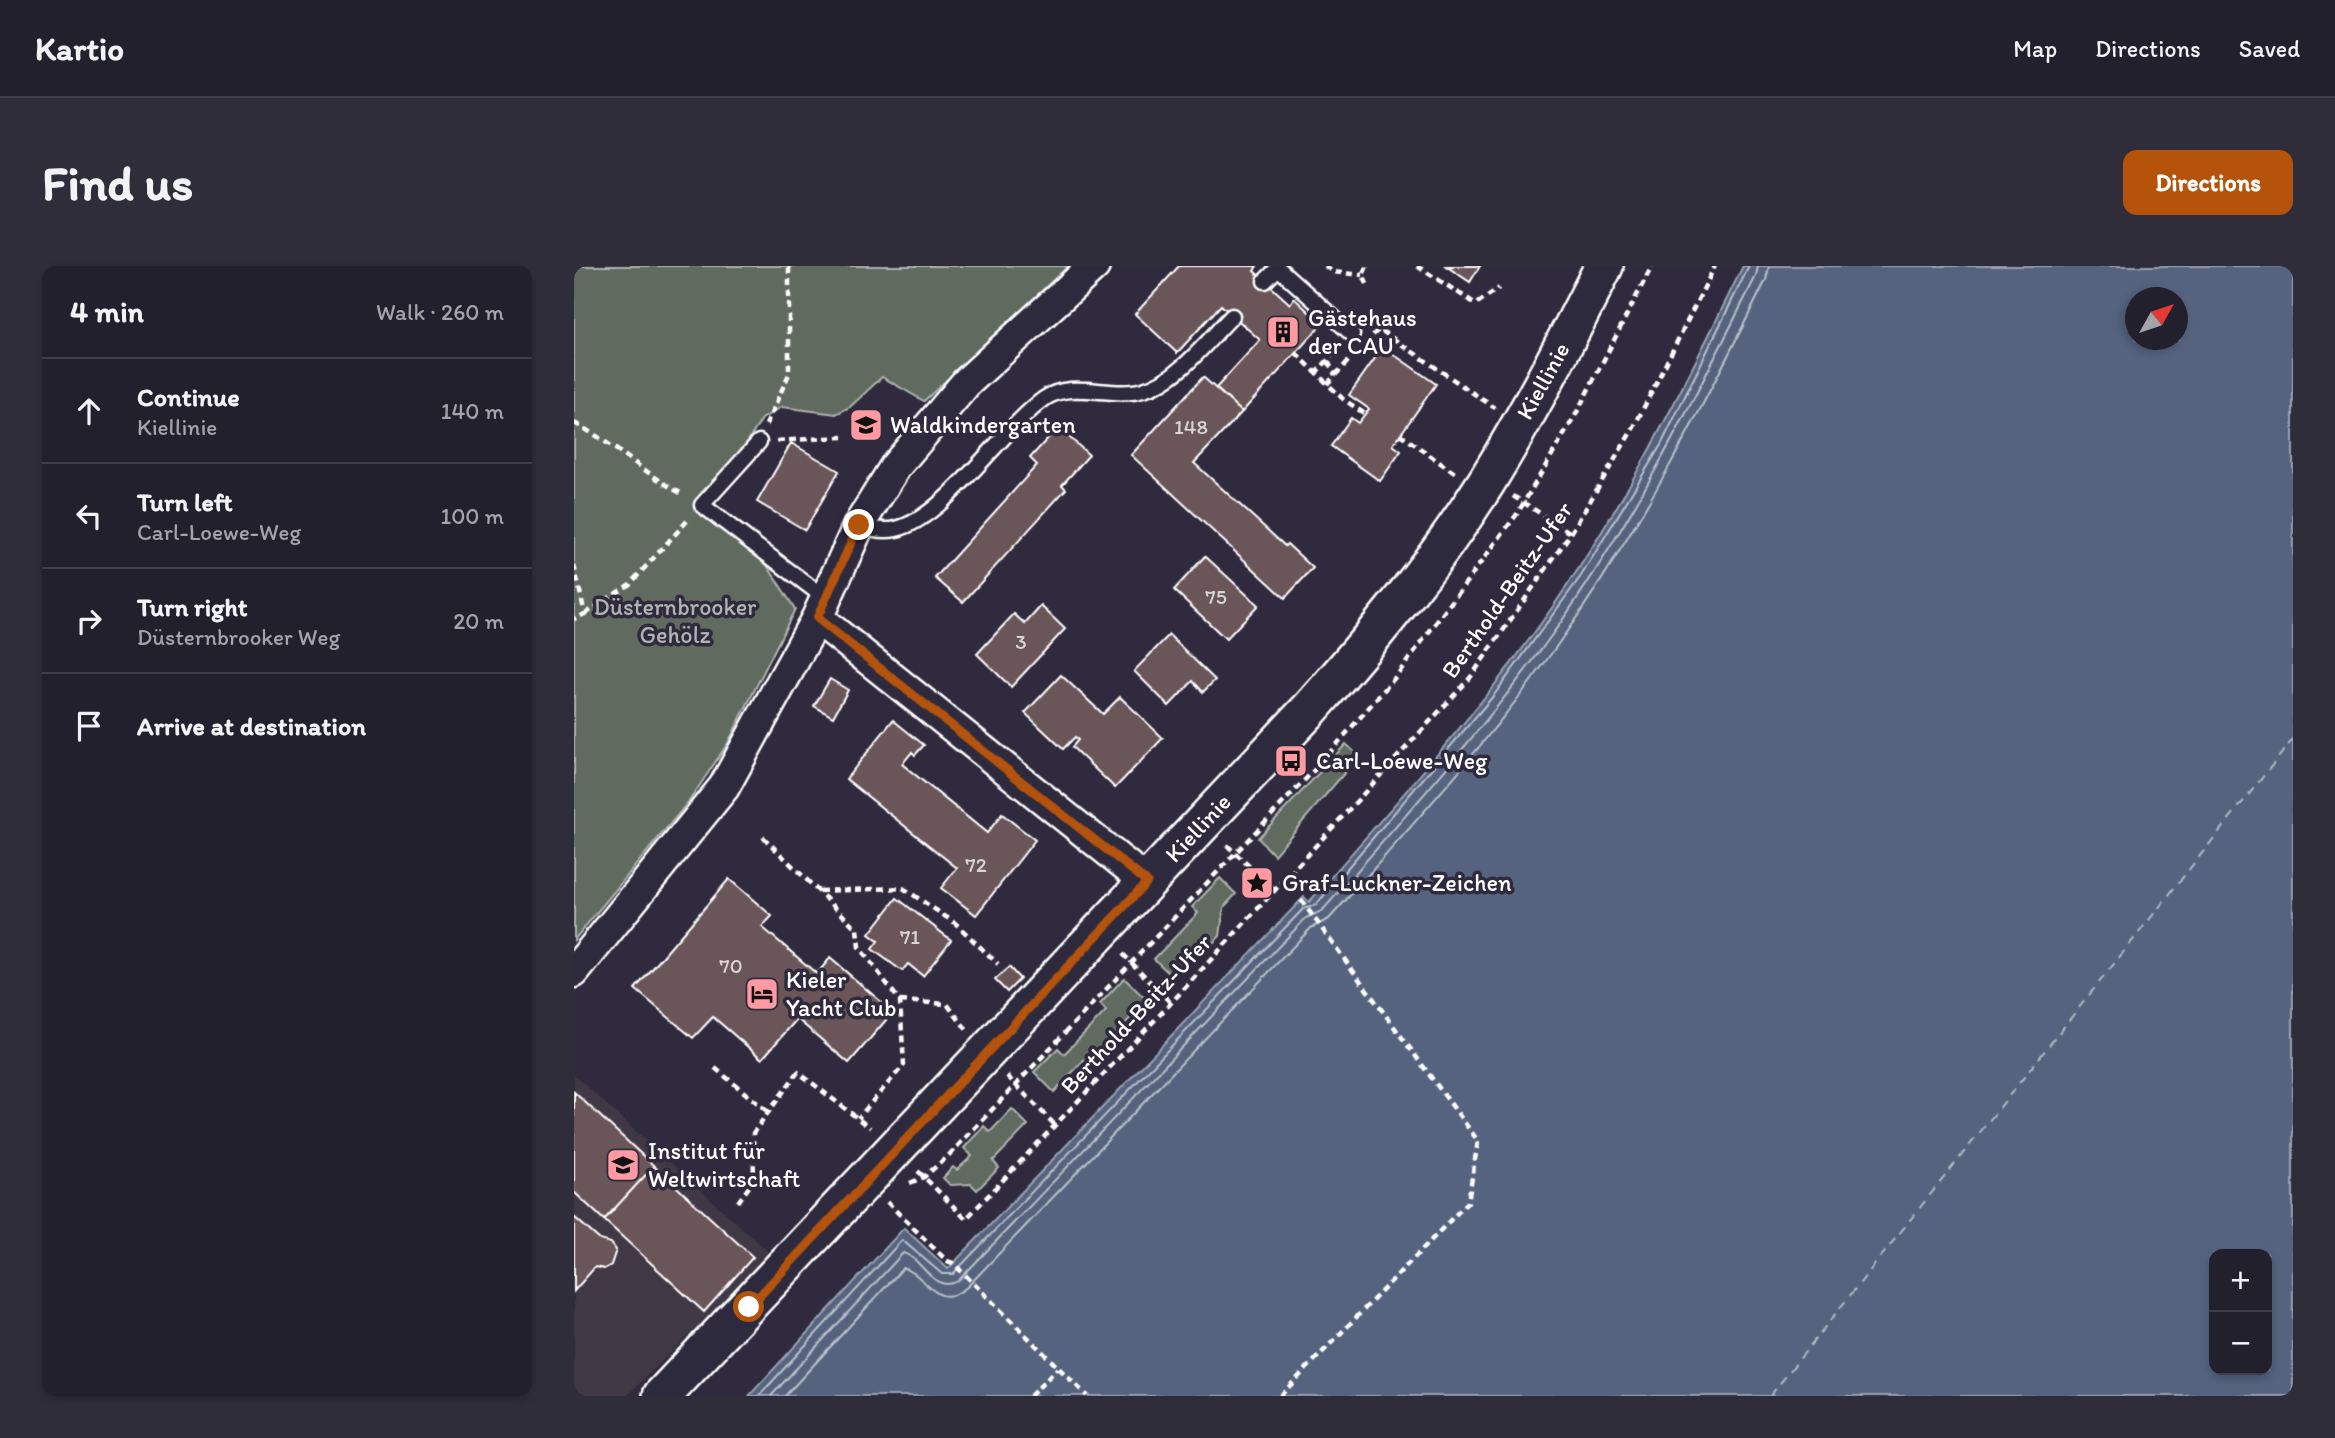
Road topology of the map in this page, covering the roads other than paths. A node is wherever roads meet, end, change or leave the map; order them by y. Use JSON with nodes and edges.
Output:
{"nodes":[{"id":1,"x":1094,"y":266,"type":"edge"},
{"id":2,"x":1604,"y":266,"type":"edge"},
{"id":3,"x":1265,"y":281,"type":"dead end"},
{"id":4,"x":1233,"y":316,"type":"dead end"},
{"id":5,"x":1352,"y":334,"type":"road end"},
{"id":6,"x":759,"y":442,"type":"road end"},
{"id":7,"x":859,"y":525,"type":"junction"},
{"id":8,"x":821,"y":608,"type":"junction"},
{"id":9,"x":1147,"y":882,"type":"junction"},
{"id":10,"x":574,"y":972,"type":"edge"},
{"id":11,"x":662,"y":1396,"type":"edge"}],
"edges":[{"from":1,"to":7,"type":"street"},
{"from":2,"to":9,"type":"street","name":"Kiellinie"},
{"from":3,"to":5,"type":"lane"},
{"from":4,"to":7,"type":"lane"},
{"from":6,"to":8,"type":"lane"},
{"from":7,"to":8,"type":"street"},
{"from":8,"to":9,"type":"street"},
{"from":8,"to":10,"type":"street"},
{"from":9,"to":11,"type":"street","name":"Kiellinie"}]}
